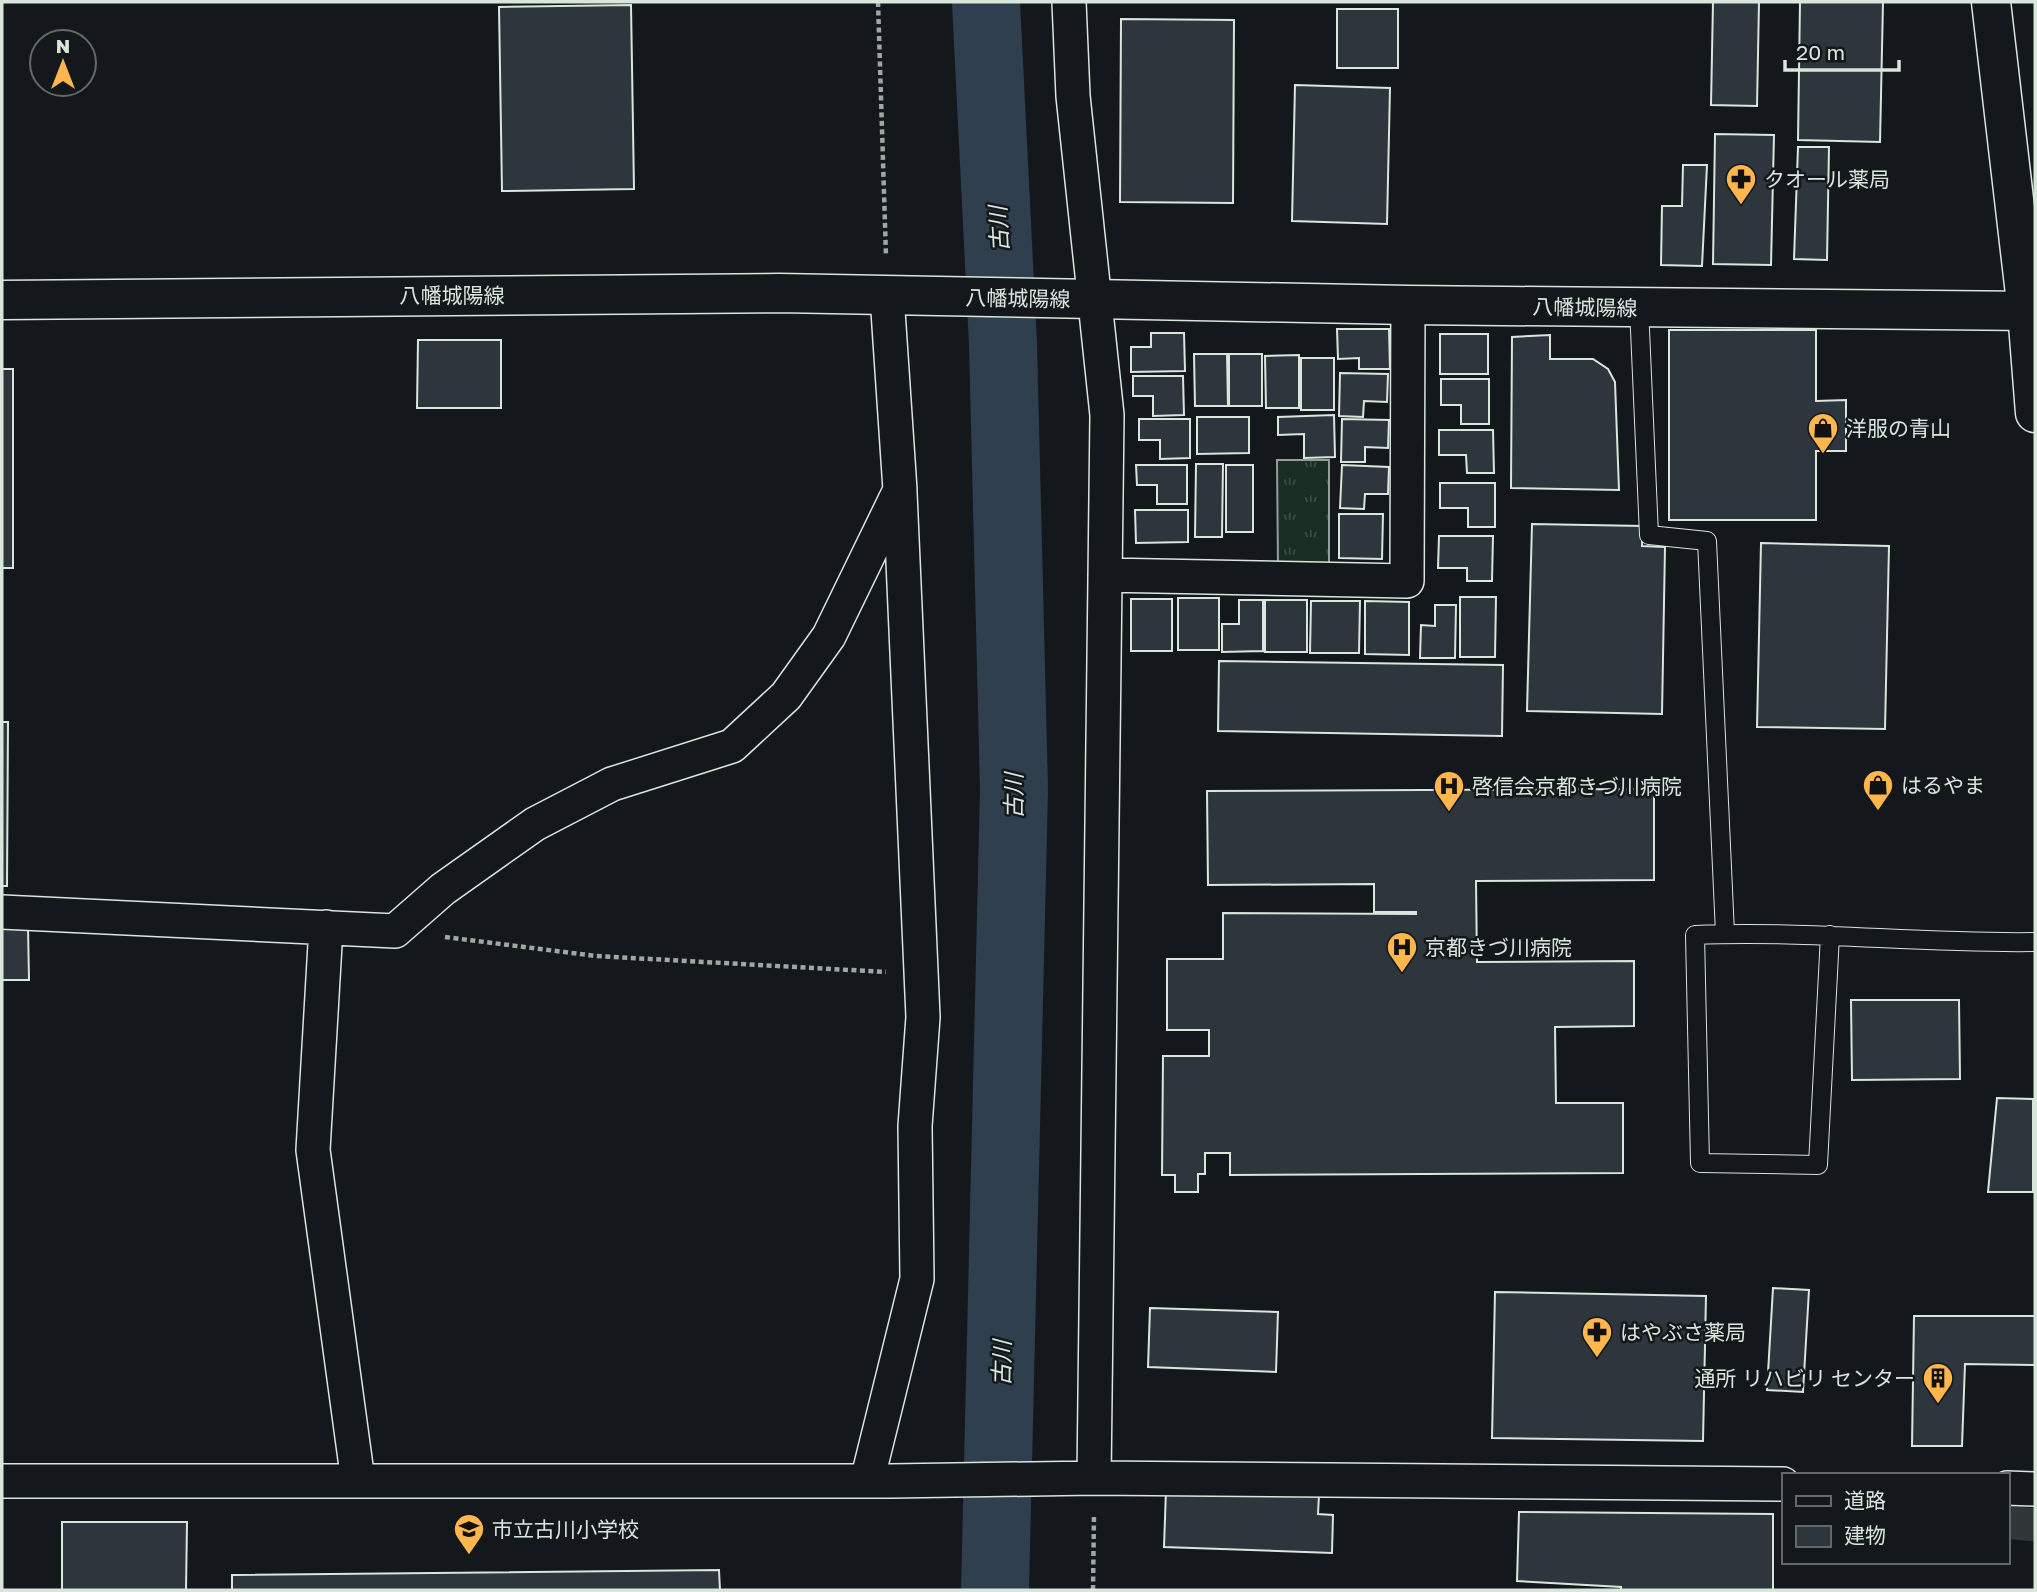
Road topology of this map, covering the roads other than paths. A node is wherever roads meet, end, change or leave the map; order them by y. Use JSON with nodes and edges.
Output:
{"nodes":[{"id":1,"x":1069,"y":2,"type":"edge"},
{"id":2,"x":1991,"y":2,"type":"edge"},
{"id":3,"x":901,"y":296,"type":"junction"},
{"id":4,"x":1082,"y":299,"type":"junction"},
{"id":5,"x":2,"y":300,"type":"edge"},
{"id":6,"x":1408,"y":305,"type":"junction"},
{"id":7,"x":1639,"y":307,"type":"junction"},
{"id":8,"x":2031,"y":311,"type":"edge"},
{"id":9,"x":2035,"y":413,"type":"edge"},
{"id":10,"x":900,"y":490,"type":"junction"},
{"id":11,"x":1105,"y":575,"type":"junction"},
{"id":12,"x":2,"y":912,"type":"edge"},
{"id":13,"x":326,"y":927,"type":"junction"},
{"id":14,"x":1725,"y":933,"type":"junction"},
{"id":15,"x":1830,"y":935,"type":"junction"},
{"id":16,"x":2035,"y":942,"type":"edge"},
{"id":17,"x":1094,"y":1478,"type":"junction"},
{"id":18,"x":2,"y":1481,"type":"edge"},
{"id":19,"x":358,"y":1481,"type":"junction"},
{"id":20,"x":879,"y":1481,"type":"junction"},
{"id":21,"x":1782,"y":1484,"type":"edge"},
{"id":22,"x":2009,"y":1488,"type":"edge"},
{"id":23,"x":2035,"y":1489,"type":"edge"}],
"edges":[{"from":1,"to":4,"type":"street"},
{"from":2,"to":8,"type":"main road"},
{"from":3,"to":4,"type":"main road","name":"八幡城陽線"},
{"from":3,"to":5,"type":"main road","name":"八幡城陽線"},
{"from":3,"to":10,"type":"street"},
{"from":4,"to":6,"type":"main road","name":"八幡城陽線"},
{"from":4,"to":11,"type":"street"},
{"from":6,"to":7,"type":"main road","name":"八幡城陽線"},
{"from":6,"to":11,"type":"street"},
{"from":7,"to":8,"type":"main road","name":"八幡城陽線"},
{"from":7,"to":14,"type":"lane"},
{"from":8,"to":9,"type":"main road"},
{"from":10,"to":13,"type":"street"},
{"from":10,"to":20,"type":"street"},
{"from":11,"to":17,"type":"street"},
{"from":12,"to":13,"type":"street"},
{"from":13,"to":19,"type":"street"},
{"from":14,"to":15,"type":"lane"},
{"from":14,"to":15,"type":"lane"},
{"from":15,"to":16,"type":"lane"},
{"from":17,"to":20,"type":"street"},
{"from":17,"to":21,"type":"street"},
{"from":18,"to":19,"type":"street"},
{"from":19,"to":20,"type":"street"},
{"from":22,"to":23,"type":"street"}]}
